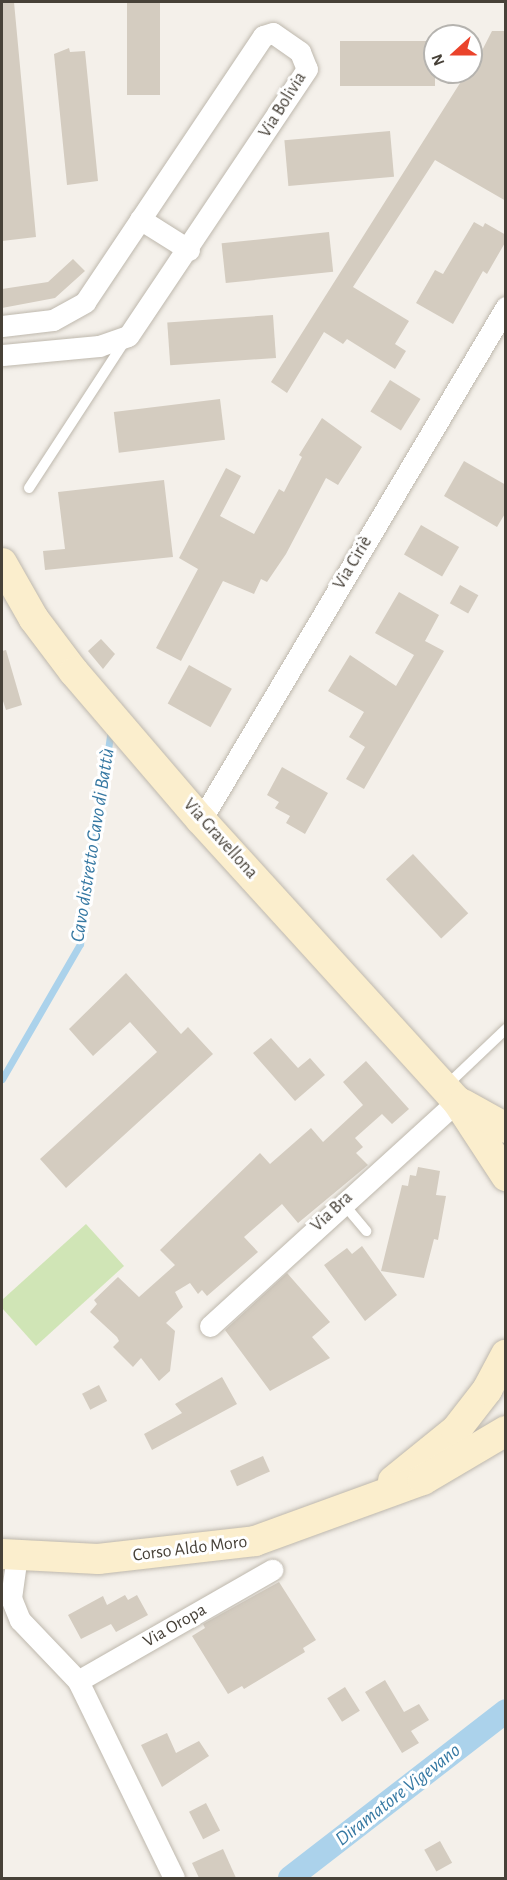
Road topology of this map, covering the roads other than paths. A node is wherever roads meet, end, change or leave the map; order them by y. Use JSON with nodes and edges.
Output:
{"nodes":[{"id":1,"x":140,"y":219,"type":"junction"},
{"id":2,"x":189,"y":250,"type":"junction"},
{"id":3,"x":506,"y":307,"type":"edge"},
{"id":4,"x":2,"y":326,"type":"edge"},
{"id":5,"x":128,"y":336,"type":"junction"},
{"id":6,"x":2,"y":355,"type":"edge"},
{"id":7,"x":29,"y":488,"type":"dead end"},
{"id":8,"x":2,"y":563,"type":"edge"},
{"id":9,"x":201,"y":820,"type":"junction"},
{"id":10,"x":506,"y":1029,"type":"edge"},
{"id":11,"x":451,"y":1094,"type":"junction"},
{"id":12,"x":506,"y":1128,"type":"edge"},
{"id":13,"x":506,"y":1176,"type":"edge"},
{"id":14,"x":342,"y":1202,"type":"junction"},
{"id":15,"x":366,"y":1231,"type":"dead end"},
{"id":16,"x":210,"y":1326,"type":"dead end"},
{"id":17,"x":506,"y":1355,"type":"edge"},
{"id":18,"x":506,"y":1431,"type":"edge"},
{"id":19,"x":371,"y":1498,"type":"junction"},
{"id":20,"x":9,"y":1554,"type":"edge"},
{"id":21,"x":272,"y":1570,"type":"dead end"},
{"id":22,"x":78,"y":1681,"type":"junction"},
{"id":23,"x":174,"y":1878,"type":"edge"}],
"edges":[{"from":1,"to":2,"type":"street"},
{"from":1,"to":2,"type":"street","name":"Via Bolivia"},
{"from":1,"to":4,"type":"street","name":"Via Bolivia"},
{"from":2,"to":5,"type":"street","name":"Via Bolivia"},
{"from":3,"to":9,"type":"street","name":"Via Ciriè"},
{"from":5,"to":6,"type":"street"},
{"from":5,"to":7,"type":"lane"},
{"from":8,"to":9,"type":"street","name":"Via Gravellona"},
{"from":9,"to":11,"type":"street","name":"Via Gravellona"},
{"from":10,"to":11,"type":"lane"},
{"from":11,"to":12,"type":"street","name":"Via Gravellona"},
{"from":11,"to":13,"type":"street","name":"Via Gravellona"},
{"from":11,"to":14,"type":"street","name":"Via Bra"},
{"from":14,"to":15,"type":"lane"},
{"from":14,"to":16,"type":"street","name":"Via Bra"},
{"from":17,"to":19,"type":"street","name":"Corso Aldo Moro"},
{"from":18,"to":19,"type":"street","name":"Corso Aldo Moro"},
{"from":19,"to":20,"type":"street","name":"Corso Aldo Moro"},
{"from":20,"to":22,"type":"street"},
{"from":21,"to":22,"type":"street","name":"Via Oropa"},
{"from":22,"to":23,"type":"street"}]}
